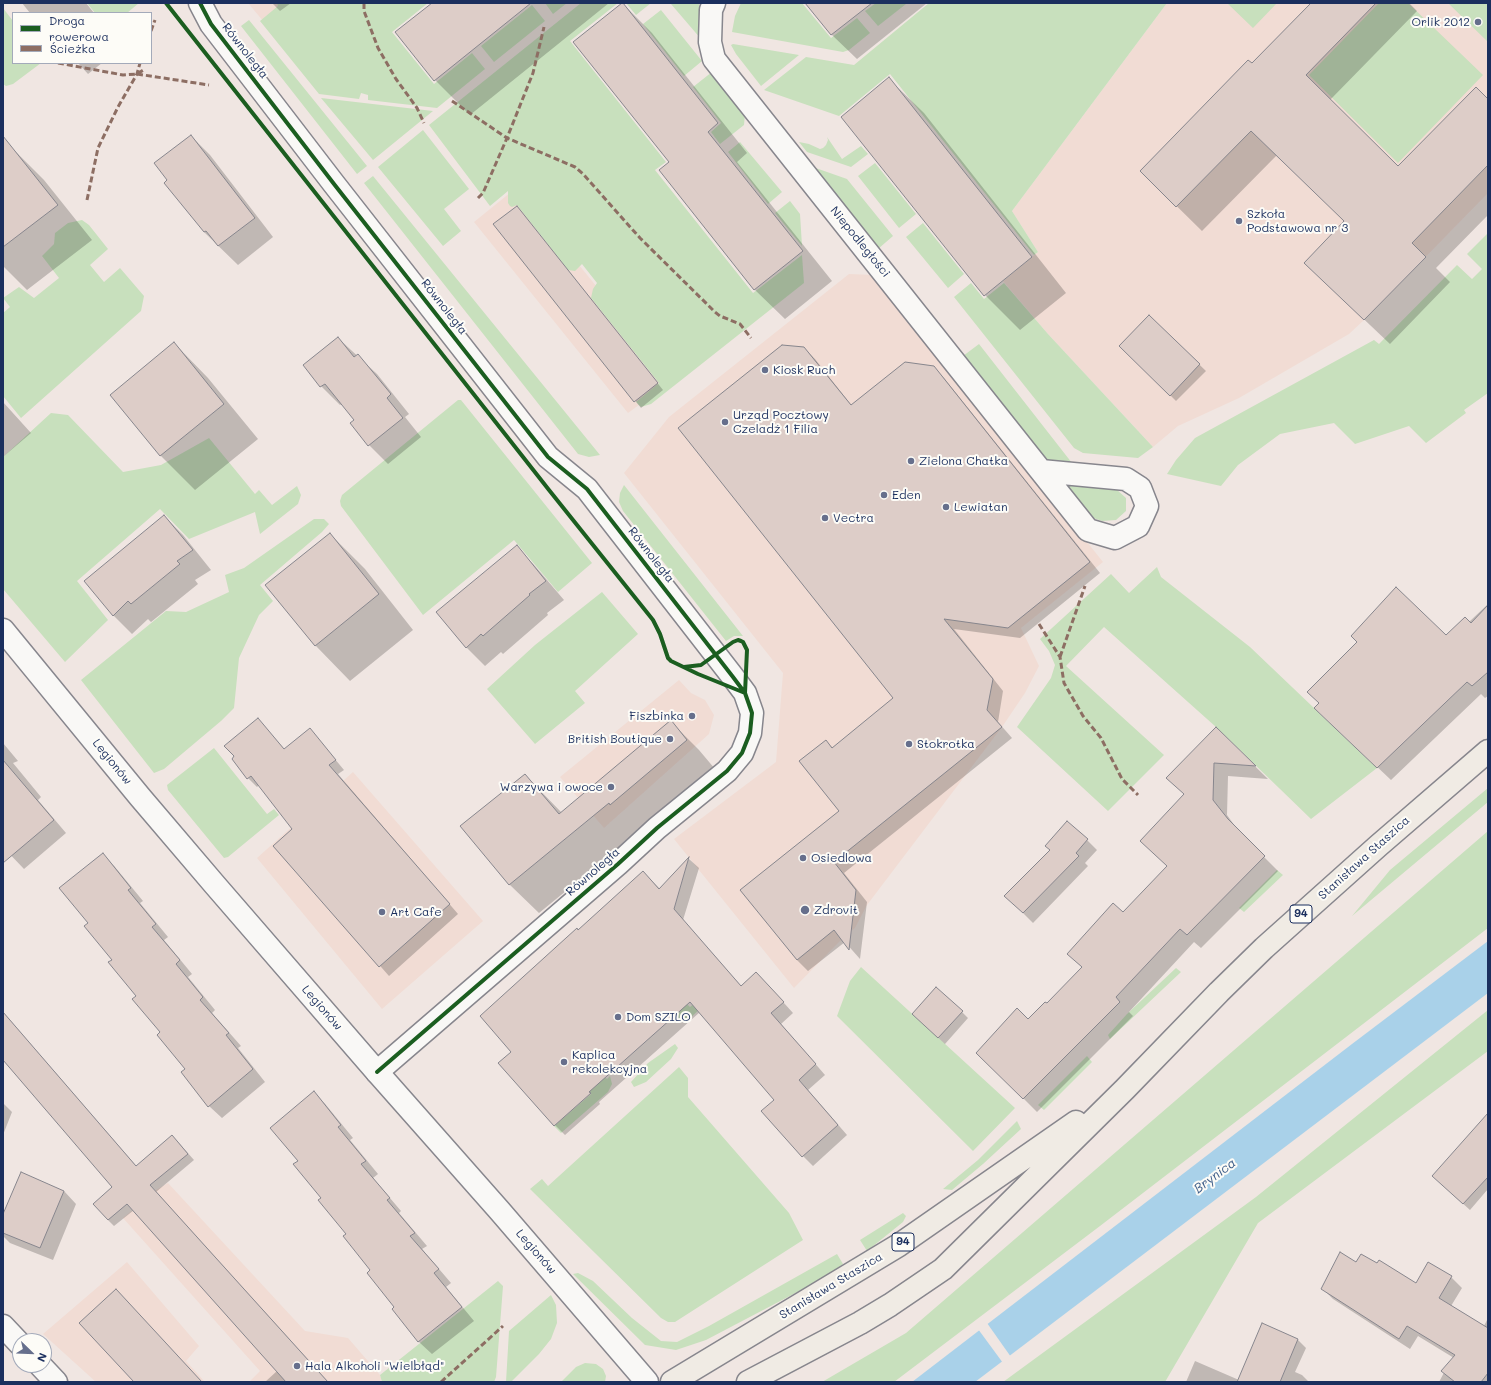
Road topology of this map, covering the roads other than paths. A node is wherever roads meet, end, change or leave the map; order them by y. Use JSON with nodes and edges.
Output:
{"nodes":[{"id":1,"x":200,"y":3,"type":"edge"},
{"id":2,"x":714,"y":3,"type":"edge"},
{"id":3,"x":1041,"y":471,"type":"dead end"},
{"id":4,"x":3,"y":630,"type":"edge"},
{"id":5,"x":1488,"y":751,"type":"edge"},
{"id":6,"x":377,"y":1072,"type":"junction"},
{"id":7,"x":1125,"y":1089,"type":"junction"},
{"id":8,"x":3,"y":1326,"type":"edge"},
{"id":9,"x":12,"y":1336,"type":"edge"},
{"id":10,"x":48,"y":1373,"type":"edge"},
{"id":11,"x":56,"y":1382,"type":"edge"},
{"id":12,"x":647,"y":1382,"type":"edge"},
{"id":13,"x":672,"y":1382,"type":"edge"},
{"id":14,"x":748,"y":1382,"type":"edge"}],
"edges":[{"from":1,"to":6,"type":"street","name":"Równoległa"},
{"from":2,"to":3,"type":"street","name":"Niepodległości"},
{"from":4,"to":6,"type":"street","name":"Legionów"},
{"from":5,"to":7,"type":"main road","name":"Stanisława Staszica","number":"94"},
{"from":6,"to":12,"type":"street","name":"Legionów"},
{"from":7,"to":13,"type":"main road","name":"Stanisława Staszica","number":"94"},
{"from":7,"to":14,"type":"main road","name":"Stanisława Staszica","number":"94"},
{"from":8,"to":9,"type":"street"},
{"from":10,"to":11,"type":"street"}]}
